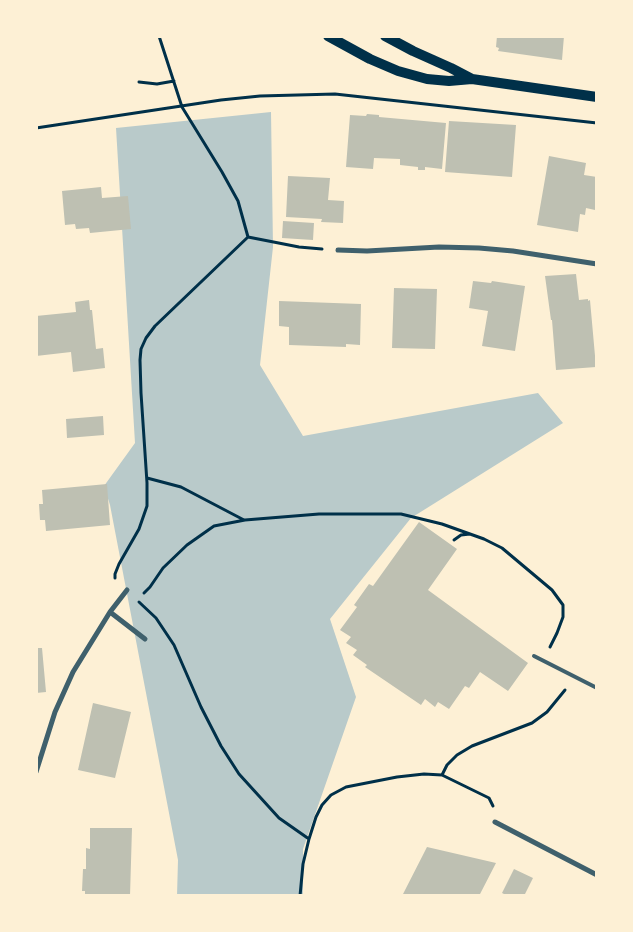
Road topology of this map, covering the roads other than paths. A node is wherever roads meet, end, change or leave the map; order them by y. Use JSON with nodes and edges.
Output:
{"nodes":[{"id":1,"x":328,"y":36,"type":"edge"},
{"id":2,"x":385,"y":36,"type":"edge"},
{"id":3,"x":472,"y":79,"type":"junction"},
{"id":4,"x":597,"y":98,"type":"edge"},
{"id":5,"x":338,"y":250,"type":"road end"},
{"id":6,"x":597,"y":264,"type":"edge"},
{"id":7,"x":126,"y":590,"type":"road end"},
{"id":8,"x":110,"y":612,"type":"junction"},
{"id":9,"x":145,"y":639,"type":"dead end"},
{"id":10,"x":534,"y":656,"type":"dead end"},
{"id":11,"x":597,"y":688,"type":"edge"},
{"id":12,"x":36,"y":772,"type":"edge"},
{"id":13,"x":495,"y":822,"type":"road end"},
{"id":14,"x":597,"y":875,"type":"edge"}],
"edges":[{"from":1,"to":3,"type":"main road"},
{"from":2,"to":3,"type":"main road"},
{"from":3,"to":4,"type":"main road"},
{"from":5,"to":6,"type":"street"},
{"from":7,"to":8,"type":"street"},
{"from":8,"to":9,"type":"street"},
{"from":8,"to":12,"type":"street"},
{"from":10,"to":11,"type":"lane"},
{"from":13,"to":14,"type":"street"}]}
